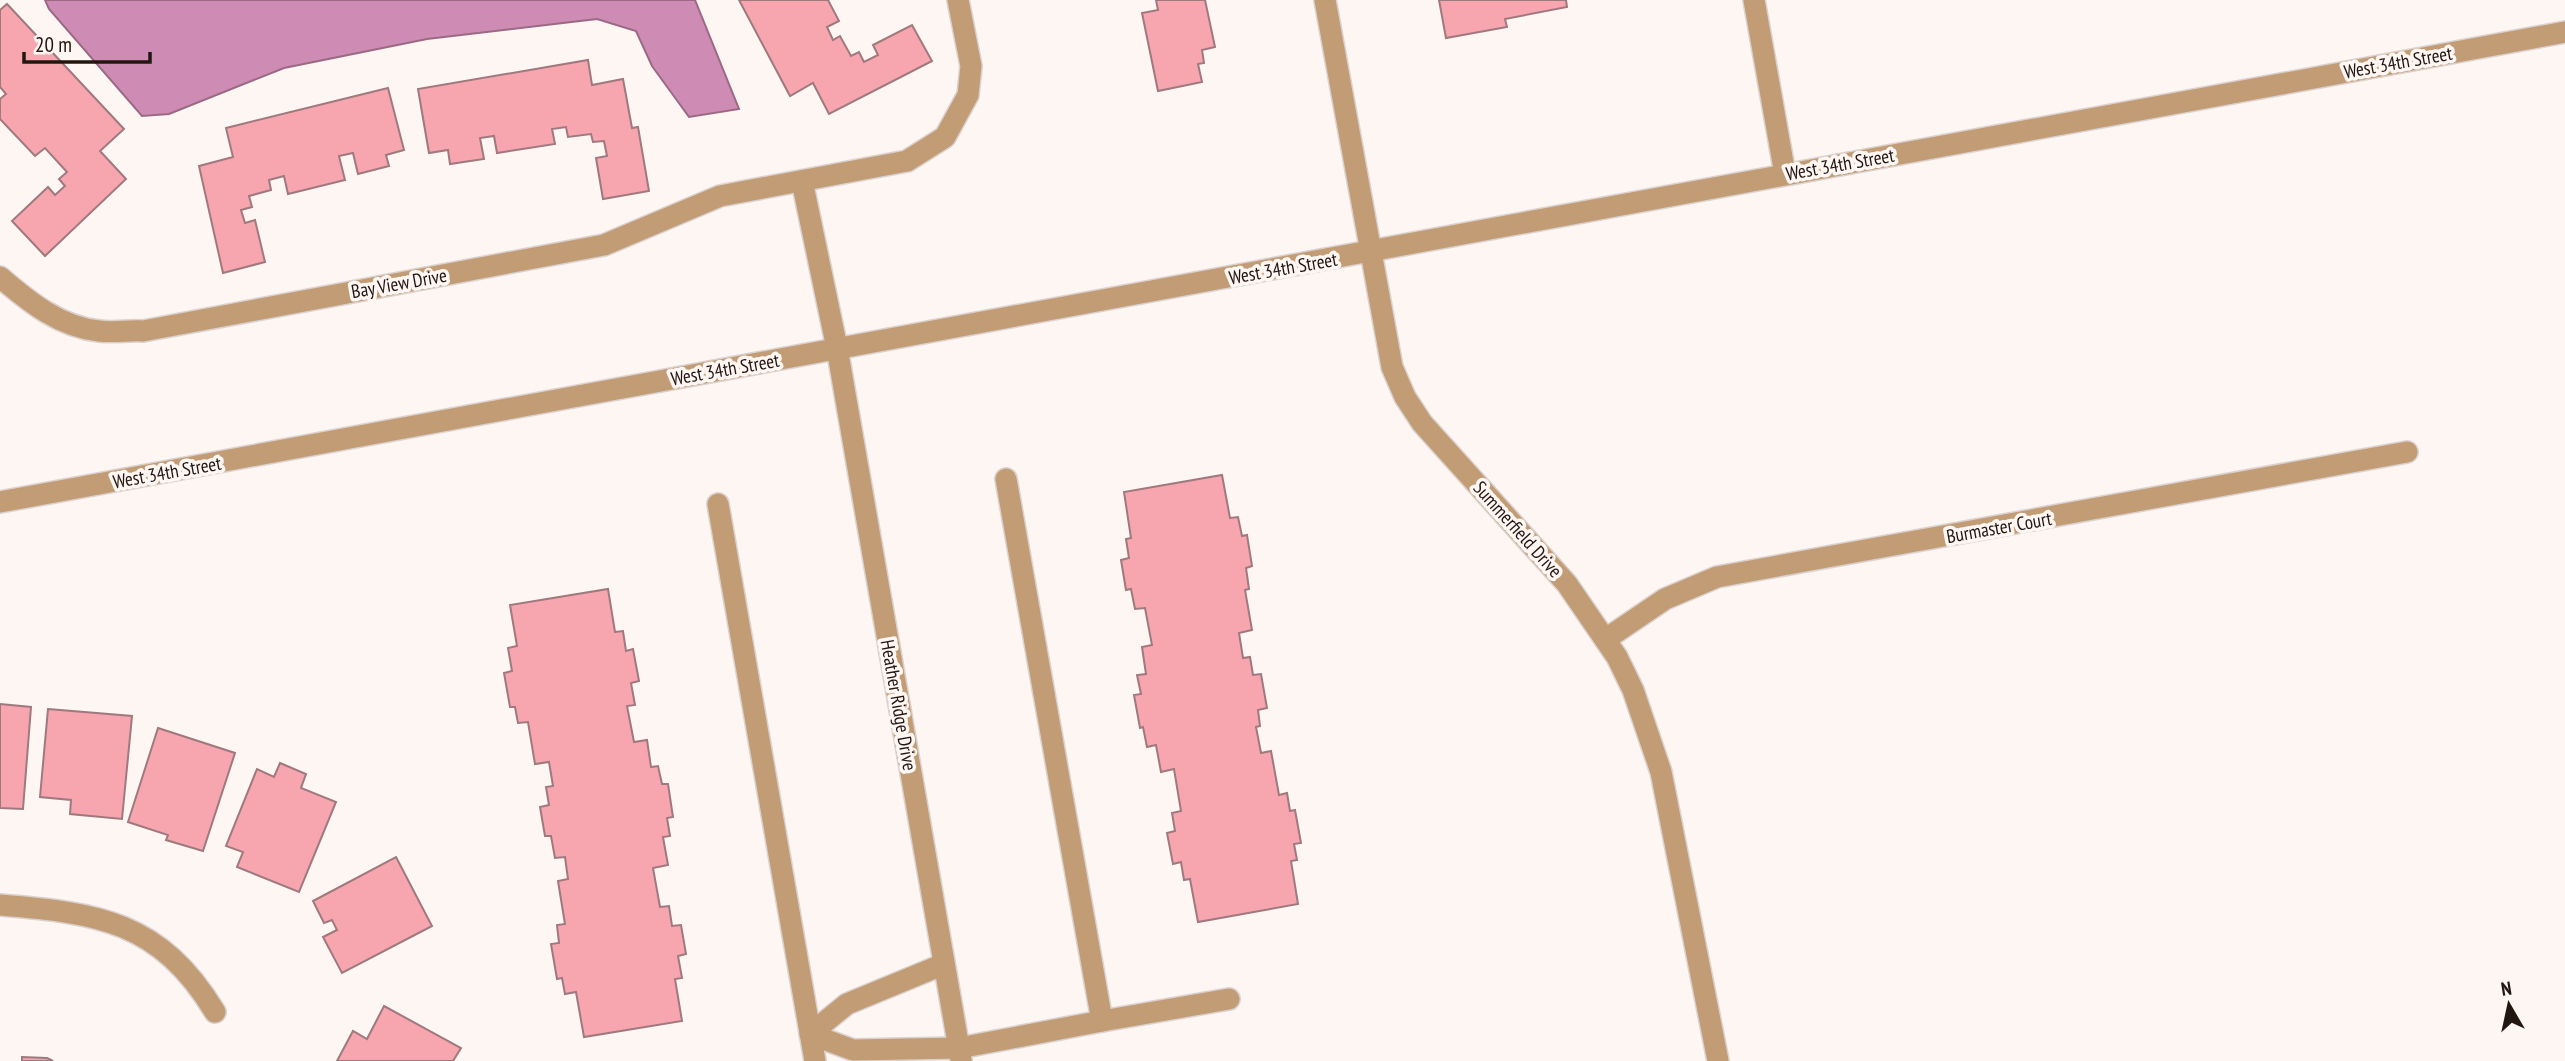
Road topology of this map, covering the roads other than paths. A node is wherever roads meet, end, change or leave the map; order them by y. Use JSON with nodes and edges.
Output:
{"nodes":[{"id":1,"x":958,"y":0,"type":"edge"},
{"id":2,"x":1325,"y":0,"type":"edge"},
{"id":3,"x":1754,"y":0,"type":"edge"},
{"id":4,"x":2565,"y":32,"type":"edge"},
{"id":5,"x":1785,"y":174,"type":"junction"},
{"id":6,"x":802,"y":181,"type":"junction"},
{"id":7,"x":1373,"y":252,"type":"junction"},
{"id":8,"x":0,"y":277,"type":"edge"},
{"id":9,"x":837,"y":348,"type":"junction"},
{"id":10,"x":2407,"y":452,"type":"dead end"},
{"id":11,"x":1006,"y":479,"type":"dead end"},
{"id":12,"x":0,"y":502,"type":"edge"},
{"id":13,"x":718,"y":504,"type":"dead end"},
{"id":14,"x":1606,"y":639,"type":"junction"},
{"id":15,"x":0,"y":905,"type":"edge"},
{"id":16,"x":944,"y":964,"type":"junction"},
{"id":17,"x":1229,"y":999,"type":"dead end"},
{"id":18,"x":215,"y":1012,"type":"dead end"},
{"id":19,"x":1102,"y":1021,"type":"junction"},
{"id":20,"x":810,"y":1034,"type":"junction"},
{"id":21,"x":960,"y":1055,"type":"edge"},
{"id":22,"x":815,"y":1061,"type":"edge"},
{"id":23,"x":1718,"y":1061,"type":"edge"}],
"edges":[{"from":1,"to":6,"type":"street","name":"Bay View Drive"},
{"from":2,"to":7,"type":"street","name":"Summerfield Drive"},
{"from":3,"to":5,"type":"street"},
{"from":4,"to":5,"type":"street","name":"West 34th Street"},
{"from":5,"to":7,"type":"street","name":"West 34th Street"},
{"from":6,"to":8,"type":"street","name":"Bay View Drive"},
{"from":6,"to":9,"type":"street"},
{"from":7,"to":9,"type":"street","name":"West 34th Street"},
{"from":7,"to":14,"type":"street","name":"Summerfield Drive"},
{"from":9,"to":12,"type":"street","name":"West 34th Street"},
{"from":9,"to":16,"type":"street","name":"Heather Ridge Drive"},
{"from":10,"to":14,"type":"street","name":"Burmaster Court"},
{"from":11,"to":19,"type":"street"},
{"from":13,"to":20,"type":"street"},
{"from":14,"to":23,"type":"street","name":"Summerfield Drive"},
{"from":15,"to":18,"type":"street"},
{"from":16,"to":20,"type":"street"},
{"from":16,"to":21,"type":"street","name":"Heather Ridge Drive"},
{"from":17,"to":19,"type":"street"},
{"from":19,"to":21,"type":"street"},
{"from":20,"to":21,"type":"street"},
{"from":20,"to":22,"type":"street"}]}
